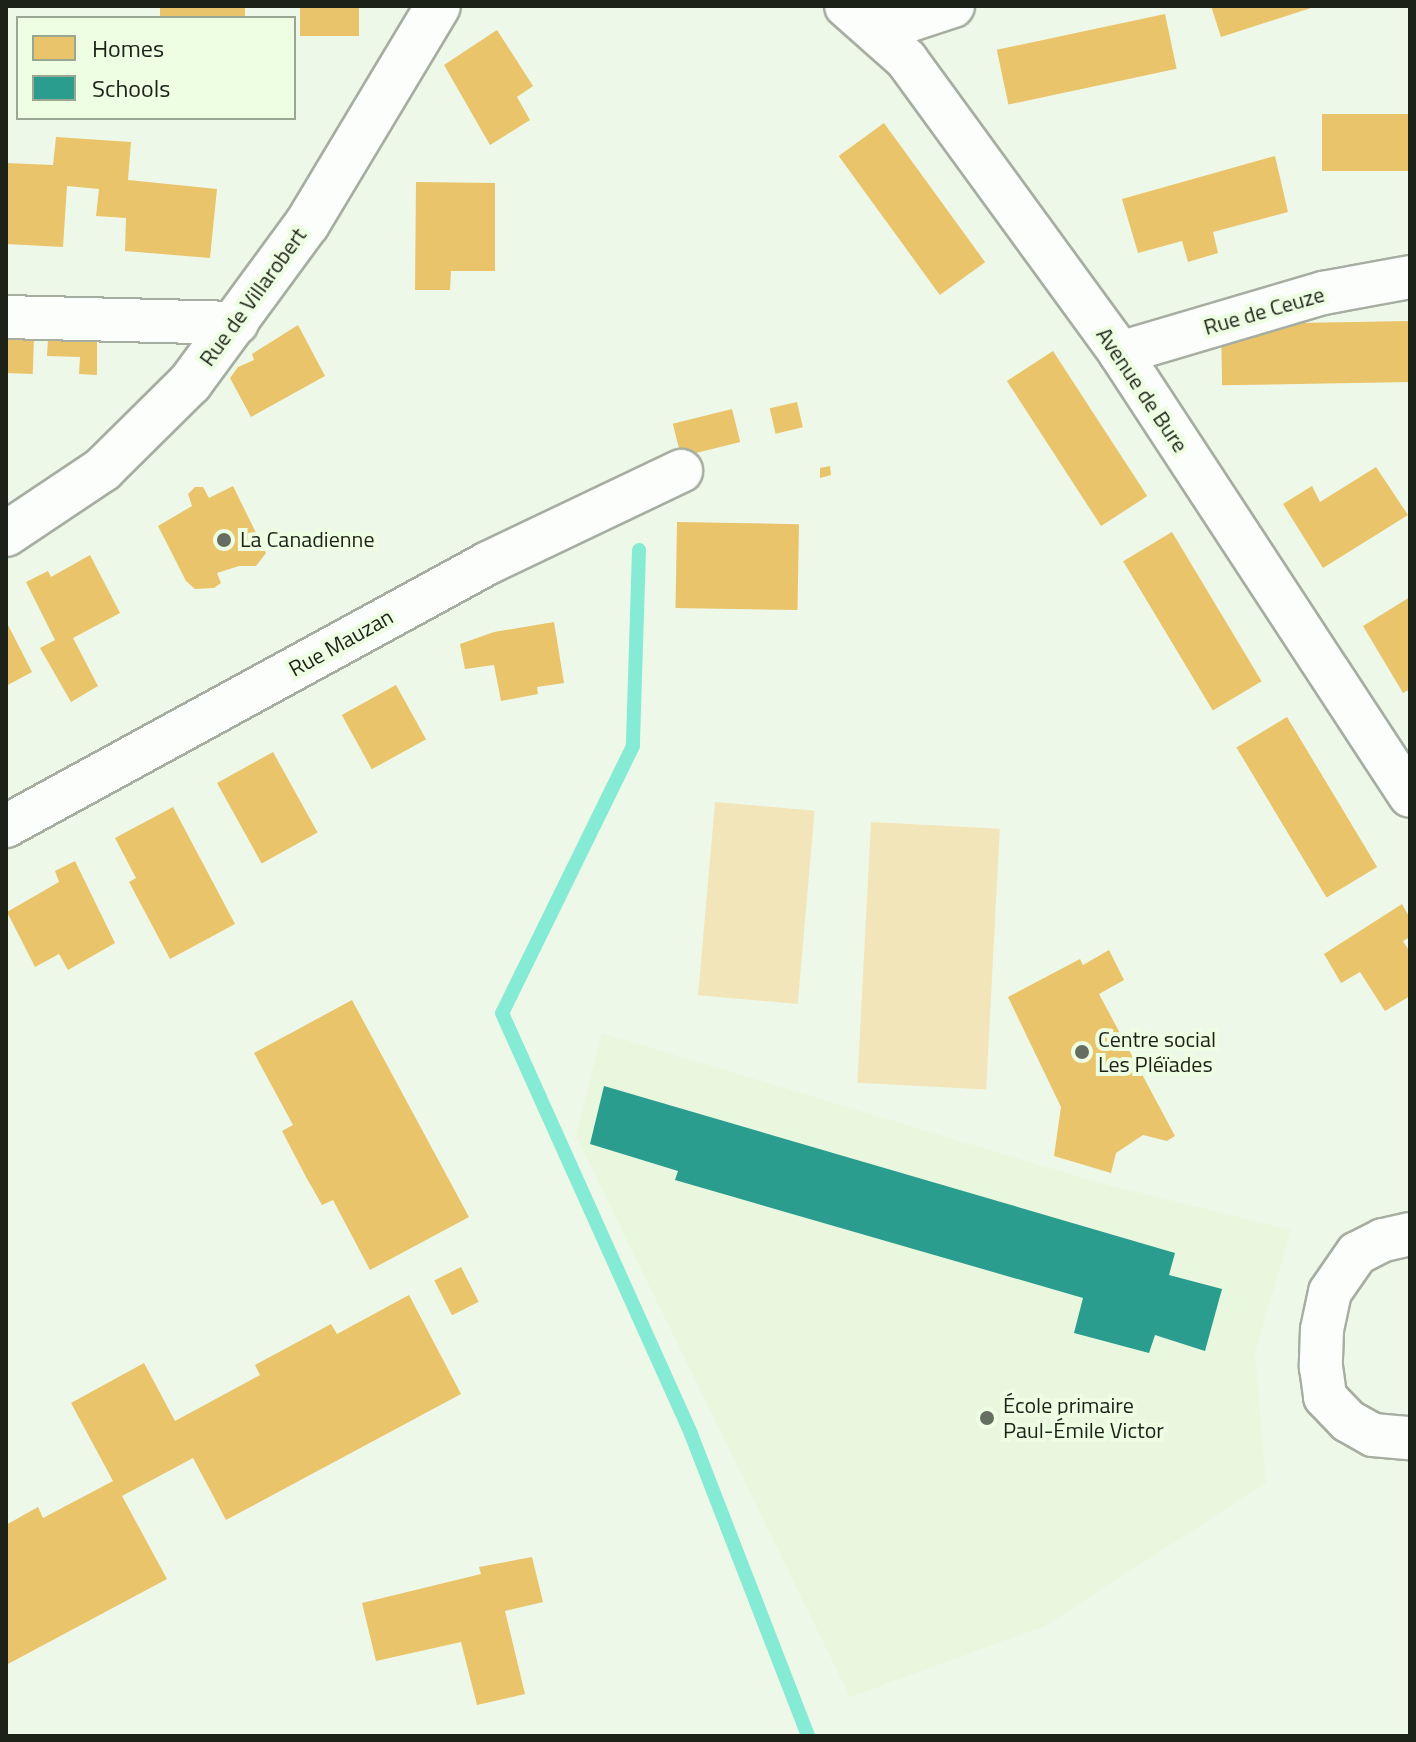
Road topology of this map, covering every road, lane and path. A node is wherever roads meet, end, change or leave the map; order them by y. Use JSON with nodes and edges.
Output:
{"nodes":[{"id":1,"x":438,"y":6,"type":"edge"},
{"id":2,"x":953,"y":6,"type":"edge"},
{"id":3,"x":862,"y":18,"type":"edge"},
{"id":4,"x":1410,"y":277,"type":"edge"},
{"id":5,"x":6,"y":317,"type":"edge"},
{"id":6,"x":237,"y":323,"type":"junction"},
{"id":7,"x":1120,"y":353,"type":"junction"},
{"id":8,"x":681,"y":471,"type":"dead end"},
{"id":9,"x":6,"y":534,"type":"edge"},
{"id":10,"x":1410,"y":796,"type":"edge"},
{"id":11,"x":6,"y":826,"type":"edge"},
{"id":12,"x":1410,"y":1223,"type":"edge"},
{"id":13,"x":1410,"y":1438,"type":"edge"}],
"edges":[{"from":1,"to":6,"type":"main road","name":"Rue de Villarobert"},
{"from":2,"to":3,"type":"street"},
{"from":3,"to":7,"type":"street","name":"Avenue de Bure"},
{"from":4,"to":7,"type":"street","name":"Rue de Ceuze"},
{"from":5,"to":6,"type":"street"},
{"from":6,"to":9,"type":"main road","name":"Rue de Villarobert"},
{"from":7,"to":10,"type":"street","name":"Avenue de Bure"},
{"from":8,"to":11,"type":"street","name":"Rue Mauzan"},
{"from":12,"to":13,"type":"street"}]}
